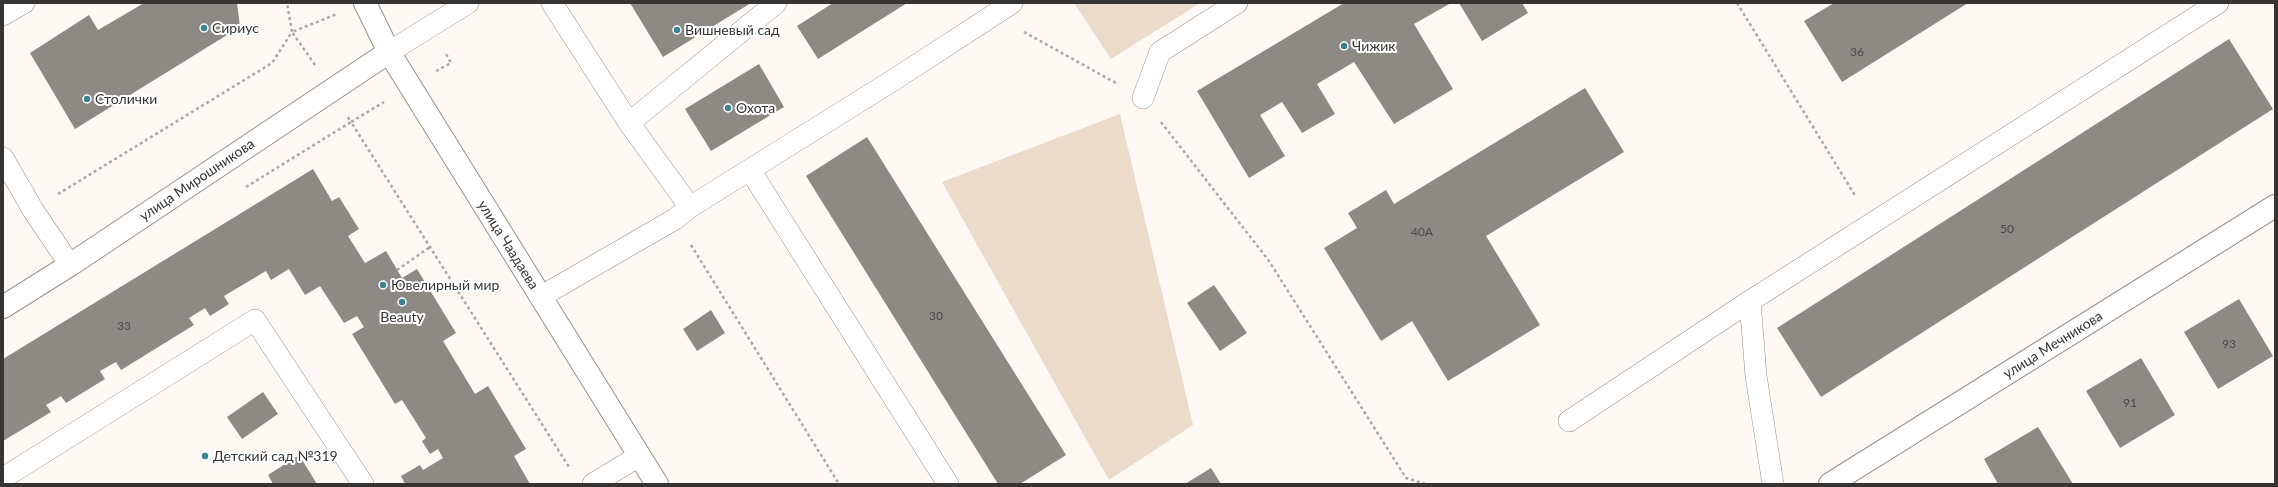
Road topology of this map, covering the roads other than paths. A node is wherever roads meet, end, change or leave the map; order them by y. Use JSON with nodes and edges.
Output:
{"nodes":[{"id":1,"x":24,"y":3,"type":"edge"},
{"id":2,"x":365,"y":3,"type":"edge"},
{"id":3,"x":468,"y":3,"type":"edge"},
{"id":4,"x":552,"y":3,"type":"edge"},
{"id":5,"x":776,"y":3,"type":"edge"},
{"id":6,"x":1012,"y":3,"type":"edge"},
{"id":7,"x":1237,"y":3,"type":"edge"},
{"id":8,"x":2218,"y":3,"type":"edge"},
{"id":9,"x":990,"y":9,"type":"edge"},
{"id":10,"x":3,"y":16,"type":"edge"},
{"id":11,"x":389,"y":52,"type":"junction"},
{"id":12,"x":1143,"y":98,"type":"road end"},
{"id":13,"x":629,"y":123,"type":"junction"},
{"id":14,"x":3,"y":158,"type":"edge"},
{"id":15,"x":750,"y":170,"type":"junction"},
{"id":16,"x":2275,"y":206,"type":"edge"},
{"id":17,"x":682,"y":213,"type":"junction"},
{"id":18,"x":70,"y":266,"type":"junction"},
{"id":19,"x":540,"y":297,"type":"junction"},
{"id":20,"x":1750,"y":301,"type":"junction"},
{"id":21,"x":3,"y":307,"type":"edge"},
{"id":22,"x":1569,"y":421,"type":"dead end"},
{"id":23,"x":639,"y":456,"type":"junction"},
{"id":24,"x":3,"y":478,"type":"edge"},
{"id":25,"x":363,"y":484,"type":"edge"},
{"id":26,"x":593,"y":484,"type":"edge"},
{"id":27,"x":657,"y":484,"type":"edge"},
{"id":28,"x":948,"y":484,"type":"edge"},
{"id":29,"x":1773,"y":484,"type":"edge"},
{"id":30,"x":1830,"y":484,"type":"edge"}],
"edges":[{"from":1,"to":10,"type":"lane"},
{"from":2,"to":11,"type":"street","name":"улица Чаадаева"},
{"from":3,"to":11,"type":"lane"},
{"from":4,"to":13,"type":"lane"},
{"from":5,"to":13,"type":"lane"},
{"from":6,"to":9,"type":"lane"},
{"from":7,"to":12,"type":"lane"},
{"from":8,"to":20,"type":"lane"},
{"from":9,"to":15,"type":"lane"},
{"from":11,"to":18,"type":"street","name":"улица Мирошникова"},
{"from":11,"to":19,"type":"street","name":"улица Чаадаева"},
{"from":13,"to":17,"type":"lane"},
{"from":14,"to":18,"type":"lane"},
{"from":15,"to":17,"type":"lane"},
{"from":15,"to":28,"type":"lane"},
{"from":16,"to":30,"type":"street","name":"улица Мечникова"},
{"from":17,"to":19,"type":"lane"},
{"from":18,"to":21,"type":"street","name":"улица Мирошникова"},
{"from":19,"to":23,"type":"street","name":"улица Чаадаева"},
{"from":20,"to":22,"type":"lane"},
{"from":20,"to":29,"type":"lane"},
{"from":23,"to":26,"type":"lane"},
{"from":23,"to":27,"type":"street","name":"улица Чаадаева"},
{"from":24,"to":25,"type":"lane"}]}
